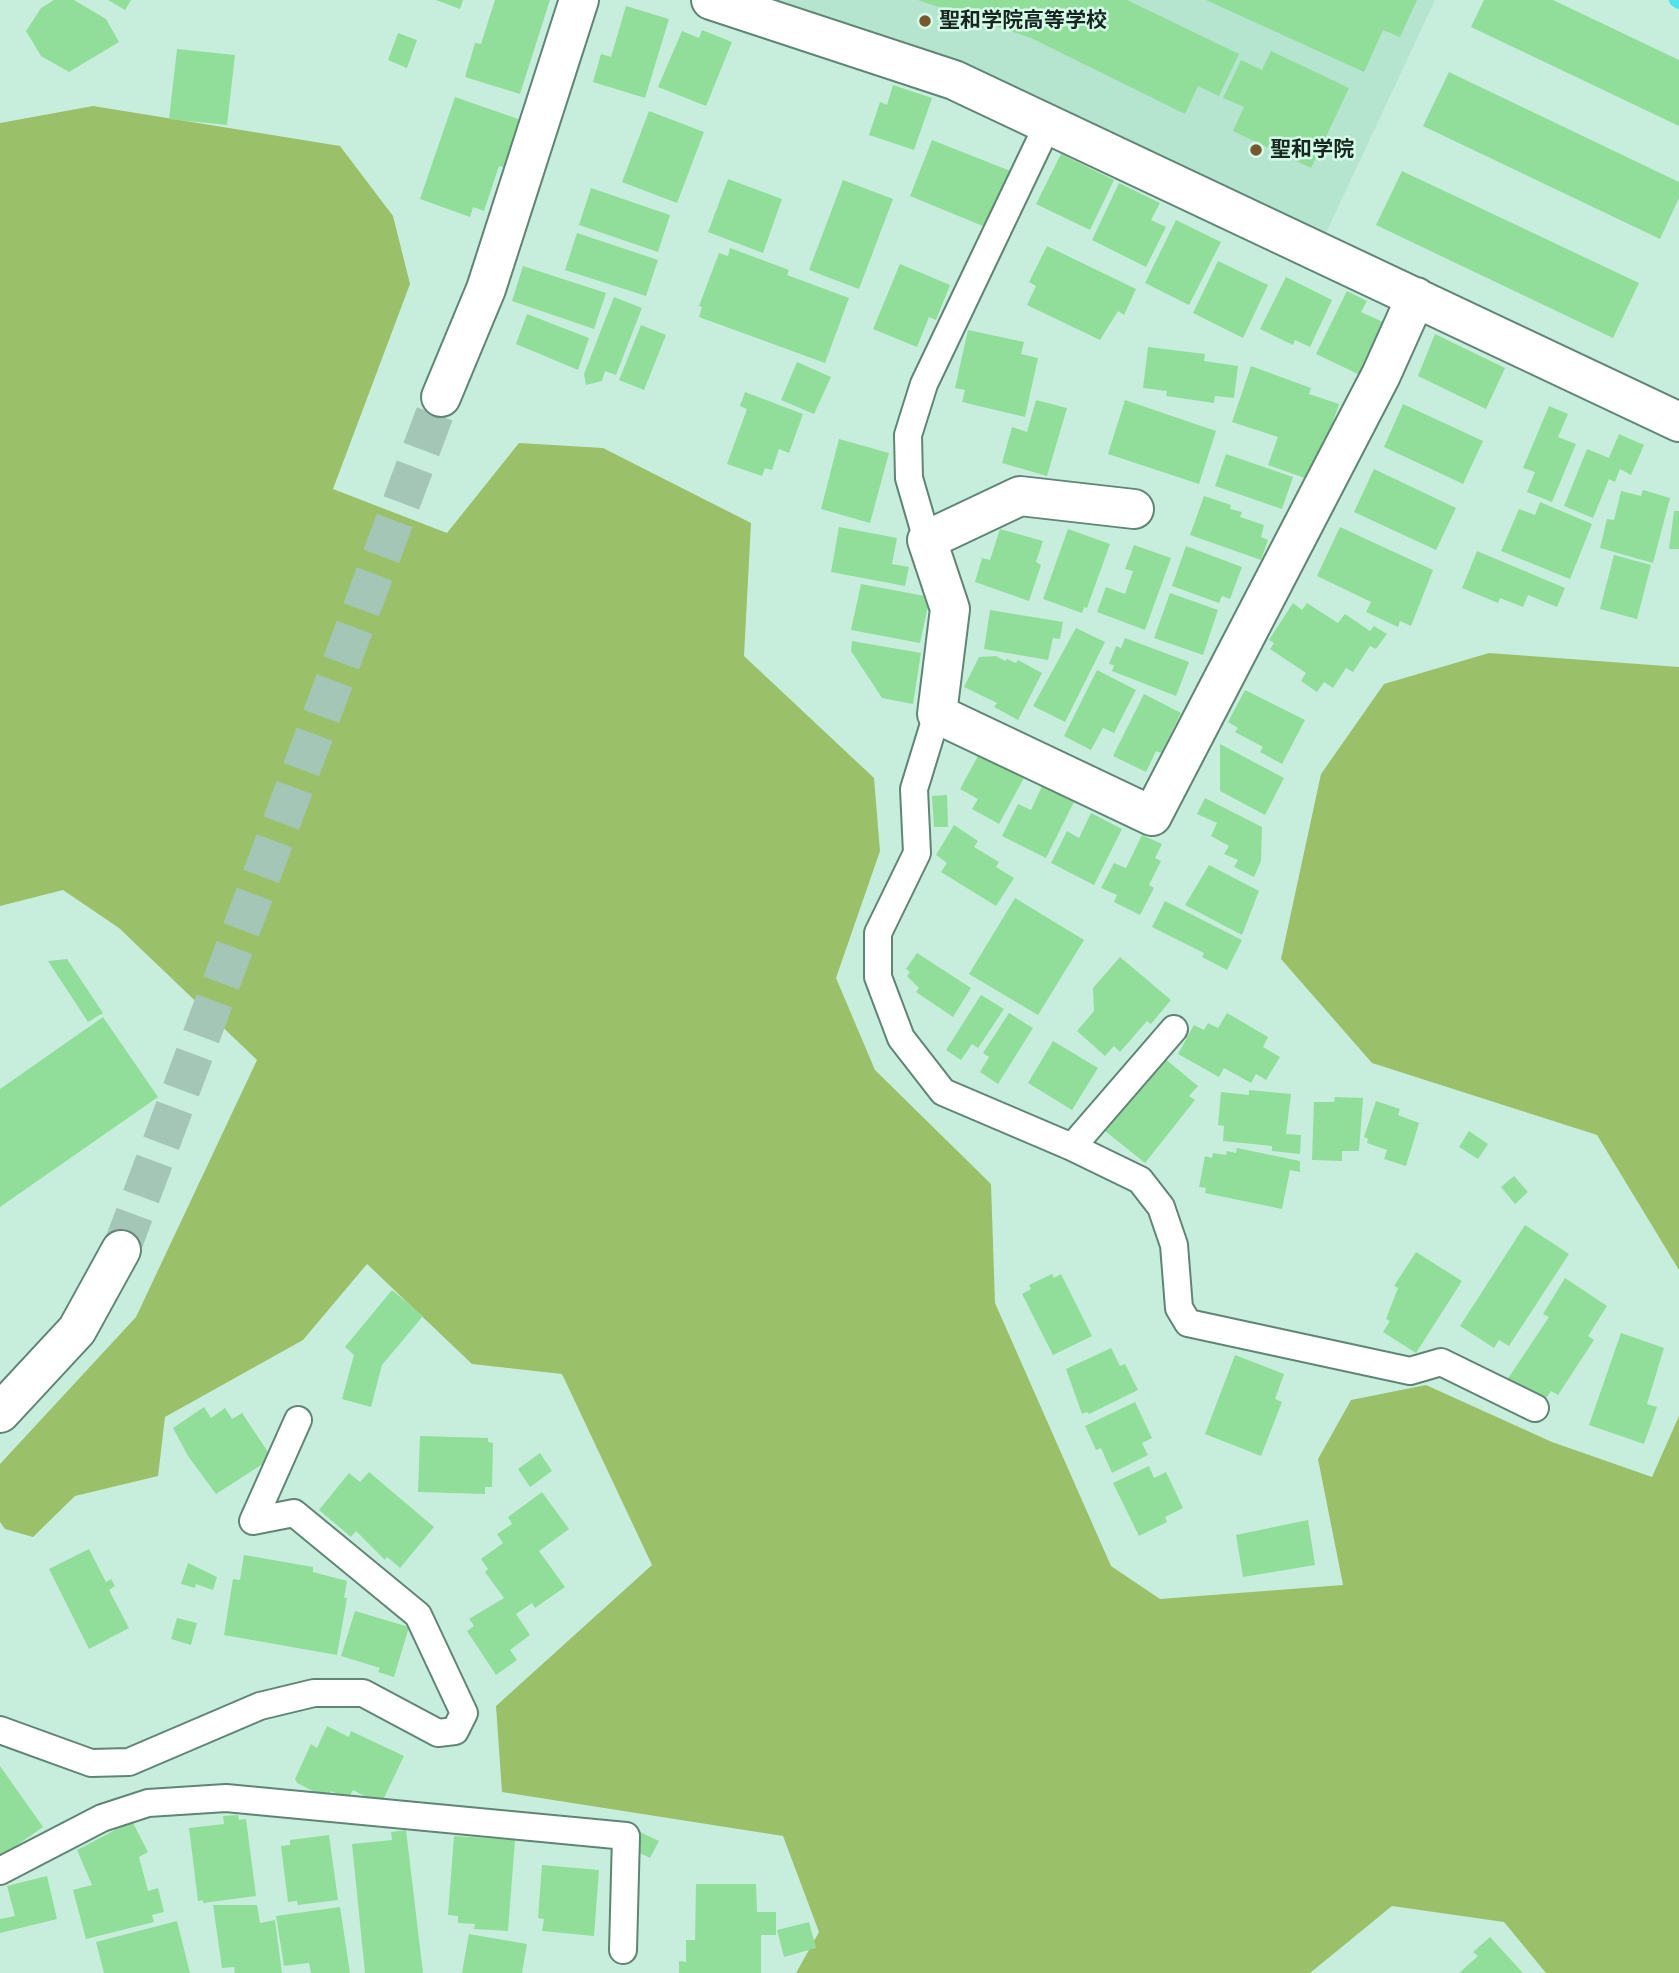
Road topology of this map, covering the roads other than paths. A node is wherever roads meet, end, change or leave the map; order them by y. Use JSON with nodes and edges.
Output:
{"nodes":[{"id":1,"x":579,"y":0,"type":"edge"},
{"id":2,"x":710,"y":0,"type":"edge"},
{"id":3,"x":1049,"y":122,"type":"junction"},
{"id":4,"x":1416,"y":297,"type":"junction"},
{"id":5,"x":441,"y":397,"type":"tunnel mouth"},
{"id":6,"x":1679,"y":422,"type":"edge"},
{"id":7,"x":1134,"y":509,"type":"dead end"},
{"id":8,"x":927,"y":541,"type":"junction"},
{"id":9,"x":937,"y":714,"type":"junction"},
{"id":10,"x":1174,"y":1029,"type":"dead end"},
{"id":11,"x":1072,"y":1147,"type":"junction"},
{"id":12,"x":121,"y":1250,"type":"tunnel mouth"},
{"id":13,"x":1535,"y":1408,"type":"dead end"},
{"id":14,"x":0,"y":1413,"type":"edge"},
{"id":15,"x":298,"y":1420,"type":"dead end"},
{"id":16,"x":0,"y":1730,"type":"edge"},
{"id":17,"x":0,"y":1871,"type":"edge"},
{"id":18,"x":623,"y":1950,"type":"dead end"}],
"edges":[{"from":1,"to":5,"type":"street"},
{"from":2,"to":3,"type":"street"},
{"from":3,"to":4,"type":"street"},
{"from":3,"to":8,"type":"lane"},
{"from":4,"to":6,"type":"street"},
{"from":4,"to":9,"type":"street"},
{"from":7,"to":8,"type":"street"},
{"from":8,"to":9,"type":"street"},
{"from":9,"to":11,"type":"lane"},
{"from":10,"to":11,"type":"lane"},
{"from":11,"to":13,"type":"lane"},
{"from":12,"to":14,"type":"street"},
{"from":15,"to":16,"type":"lane"},
{"from":17,"to":18,"type":"lane"}]}
